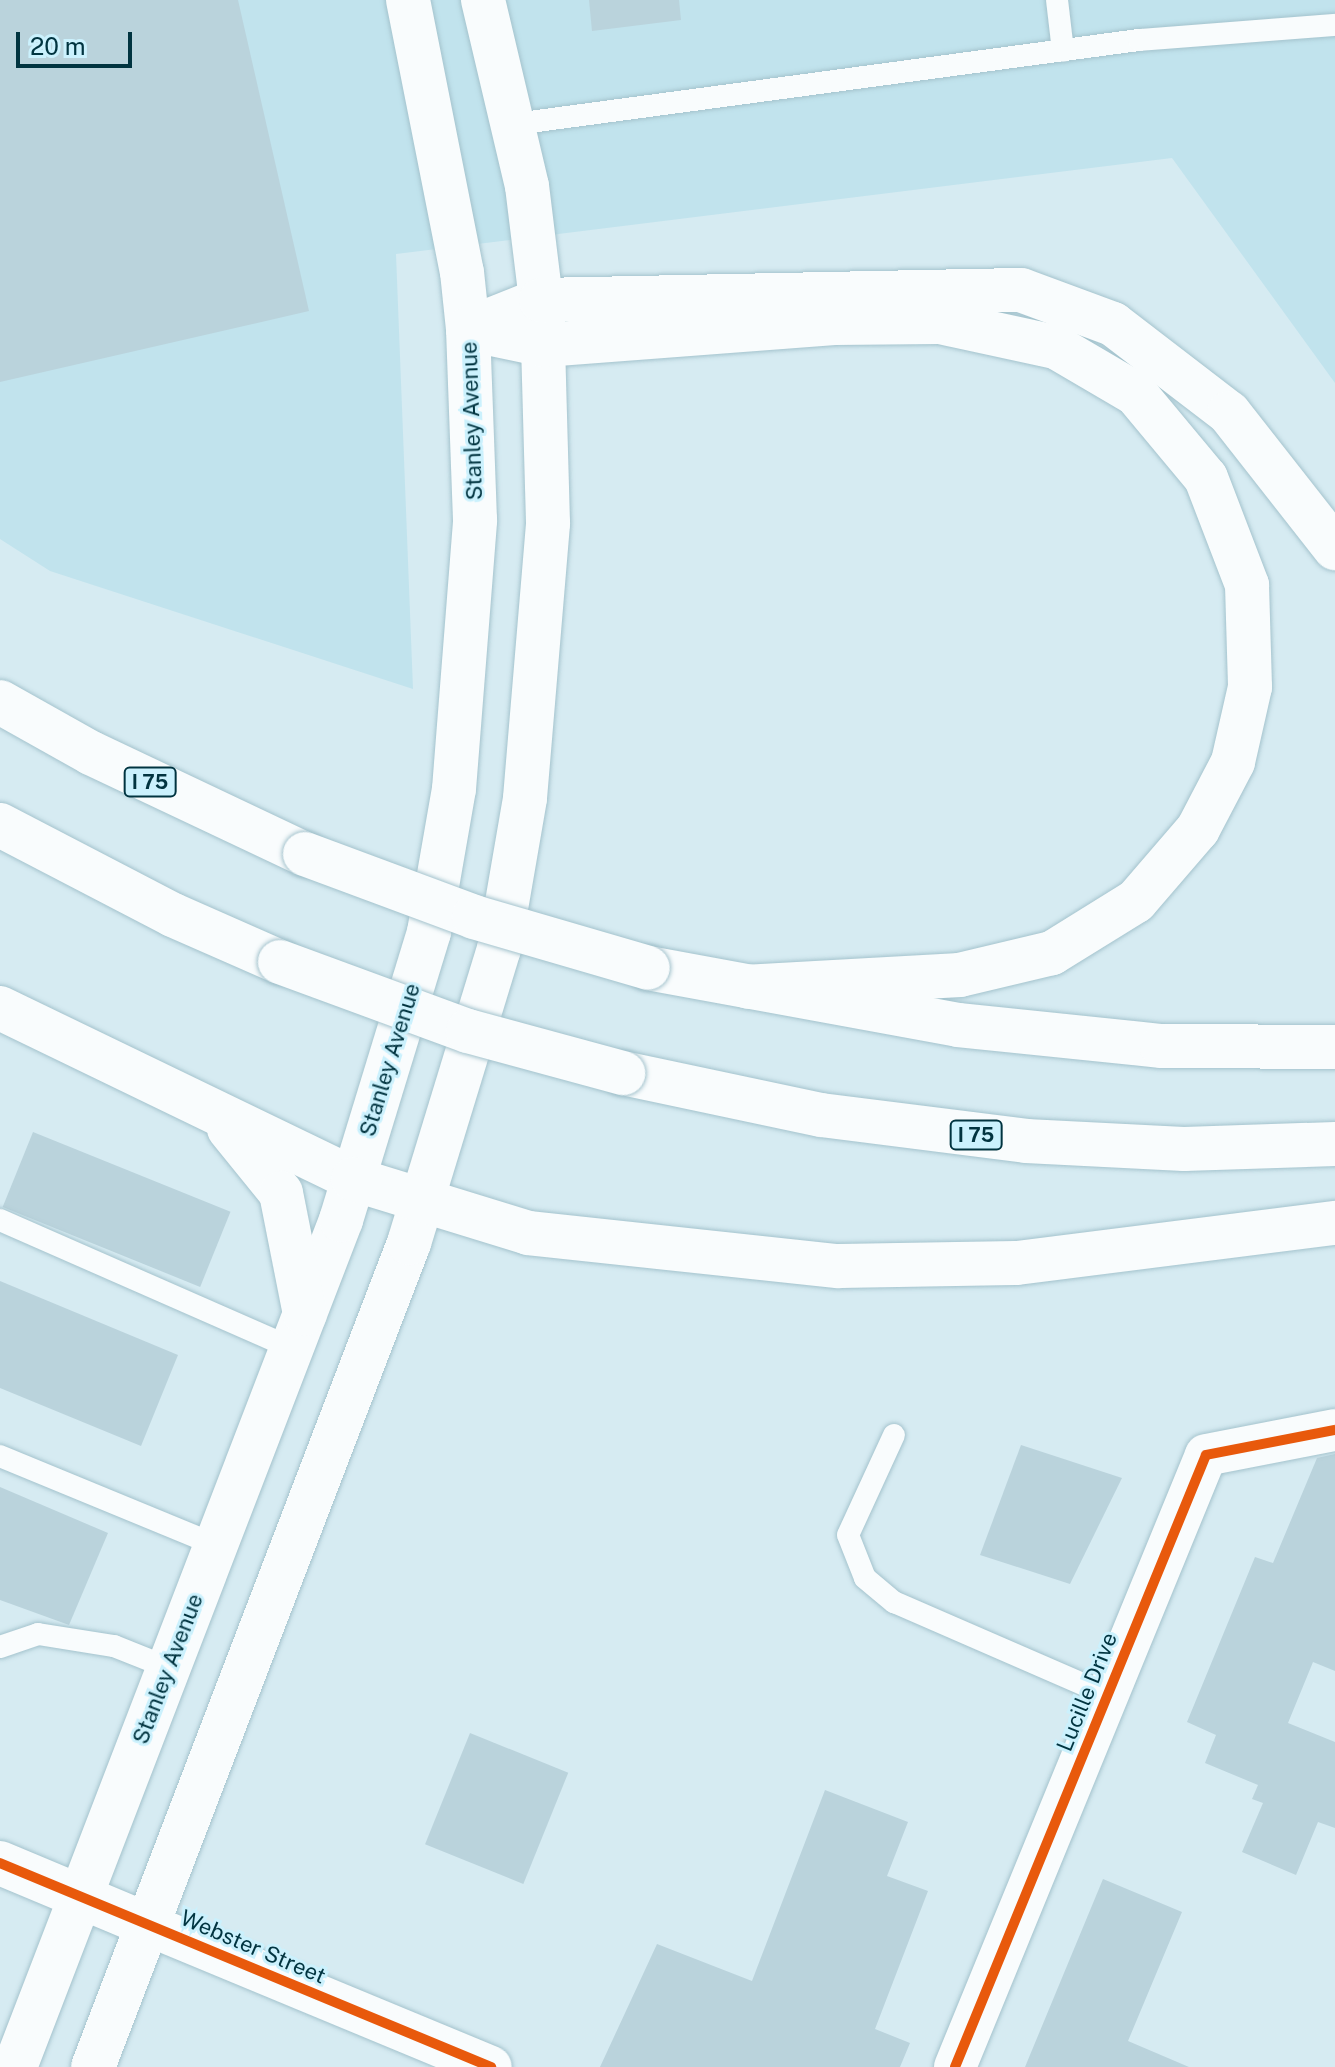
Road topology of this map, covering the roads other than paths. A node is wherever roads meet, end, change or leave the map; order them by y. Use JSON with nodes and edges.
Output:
{"nodes":[{"id":1,"x":408,"y":0,"type":"edge"},
{"id":2,"x":483,"y":0,"type":"edge"},
{"id":3,"x":1057,"y":0,"type":"edge"},
{"id":4,"x":1335,"y":25,"type":"edge"},
{"id":5,"x":1063,"y":51,"type":"junction"},
{"id":6,"x":515,"y":124,"type":"junction"},
{"id":7,"x":541,"y":300,"type":"junction"},
{"id":8,"x":468,"y":329,"type":"junction"},
{"id":9,"x":544,"y":345,"type":"junction"},
{"id":10,"x":1335,"y":548,"type":"edge"},
{"id":11,"x":0,"y":702,"type":"edge"},
{"id":12,"x":0,"y":825,"type":"edge"},
{"id":13,"x":748,"y":987,"type":"junction"},
{"id":14,"x":0,"y":1008,"type":"edge"},
{"id":15,"x":1335,"y":1047,"type":"edge"},
{"id":16,"x":222,"y":1120,"type":"junction"},
{"id":17,"x":1335,"y":1144,"type":"edge"},
{"id":18,"x":353,"y":1179,"type":"junction"},
{"id":19,"x":422,"y":1201,"type":"junction"},
{"id":20,"x":0,"y":1220,"type":"edge"},
{"id":21,"x":1335,"y":1223,"type":"edge"},
{"id":22,"x":298,"y":1331,"type":"junction"},
{"id":23,"x":1335,"y":1430,"type":"edge"},
{"id":24,"x":894,"y":1435,"type":"dead end"},
{"id":25,"x":0,"y":1456,"type":"edge"},
{"id":26,"x":216,"y":1545,"type":"junction"},
{"id":27,"x":0,"y":1647,"type":"edge"},
{"id":28,"x":169,"y":1668,"type":"junction"},
{"id":29,"x":1108,"y":1695,"type":"junction"},
{"id":30,"x":0,"y":1863,"type":"edge"},
{"id":31,"x":81,"y":1897,"type":"junction"},
{"id":32,"x":148,"y":1925,"type":"junction"},
{"id":33,"x":15,"y":2067,"type":"edge"},
{"id":34,"x":93,"y":2067,"type":"edge"},
{"id":35,"x":491,"y":2067,"type":"edge"},
{"id":36,"x":955,"y":2067,"type":"edge"}],
"edges":[{"from":1,"to":8,"type":"main road","name":"Stanley Avenue"},
{"from":2,"to":6,"type":"main road"},
{"from":3,"to":5,"type":"lane"},
{"from":4,"to":5,"type":"lane"},
{"from":5,"to":6,"type":"lane"},
{"from":6,"to":7,"type":"main road"},
{"from":7,"to":8,"type":"main road"},
{"from":7,"to":9,"type":"main road"},
{"from":7,"to":10,"type":"main road"},
{"from":8,"to":9,"type":"main road"},
{"from":8,"to":18,"type":"main road","name":"Stanley Avenue"},
{"from":9,"to":13,"type":"main road"},
{"from":9,"to":19,"type":"main road"},
{"from":11,"to":13,"type":"main road","number":"I 75","bridge":true},
{"from":12,"to":17,"type":"main road","number":"I 75","bridge":true},
{"from":13,"to":15,"type":"main road","number":"I 75"},
{"from":14,"to":16,"type":"main road"},
{"from":16,"to":18,"type":"main road"},
{"from":16,"to":22,"type":"main road"},
{"from":18,"to":19,"type":"main road"},
{"from":18,"to":22,"type":"main road","name":"Stanley Avenue"},
{"from":19,"to":21,"type":"main road"},
{"from":19,"to":32,"type":"main road"},
{"from":20,"to":22,"type":"lane"},
{"from":22,"to":26,"type":"main road","name":"Stanley Avenue"},
{"from":23,"to":29,"type":"street","name":"Lucille Drive"},
{"from":24,"to":29,"type":"lane"},
{"from":25,"to":26,"type":"lane"},
{"from":26,"to":28,"type":"main road","name":"Stanley Avenue"},
{"from":27,"to":28,"type":"lane"},
{"from":28,"to":31,"type":"main road","name":"Stanley Avenue"},
{"from":29,"to":36,"type":"street","name":"Lucille Drive"},
{"from":30,"to":31,"type":"main road","name":"Webster Street"},
{"from":31,"to":32,"type":"main road","name":"Webster Street"},
{"from":31,"to":33,"type":"main road","name":"Stanley Avenue"},
{"from":32,"to":34,"type":"main road"},
{"from":32,"to":35,"type":"street","name":"Webster Street"}]}
